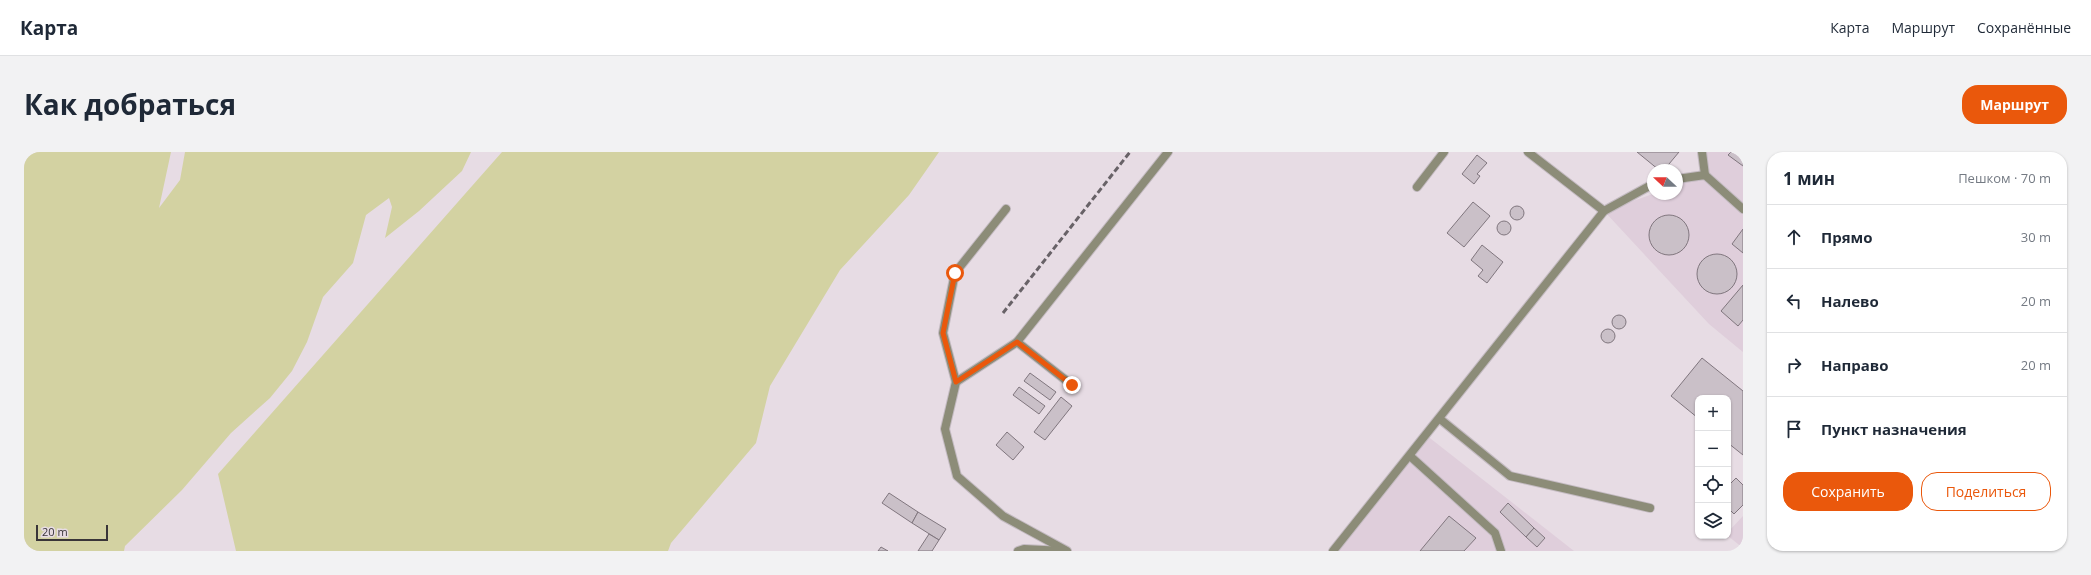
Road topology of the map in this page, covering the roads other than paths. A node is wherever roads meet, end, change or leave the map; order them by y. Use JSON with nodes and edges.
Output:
{"nodes":[{"id":1,"x":1168,"y":152,"type":"edge"},
{"id":2,"x":1444,"y":152,"type":"edge"},
{"id":3,"x":1528,"y":152,"type":"edge"},
{"id":4,"x":1702,"y":152,"type":"edge"},
{"id":5,"x":1705,"y":175,"type":"junction"},
{"id":6,"x":1683,"y":178,"type":"edge"},
{"id":7,"x":1417,"y":187,"type":"dead end"},
{"id":8,"x":1647,"y":187,"type":"edge"},
{"id":9,"x":1006,"y":209,"type":"dead end"},
{"id":10,"x":1743,"y":209,"type":"edge"},
{"id":11,"x":1604,"y":211,"type":"junction"},
{"id":12,"x":1017,"y":342,"type":"junction"},
{"id":13,"x":956,"y":382,"type":"junction"},
{"id":14,"x":1072,"y":385,"type":"dead end"},
{"id":15,"x":1440,"y":419,"type":"junction"},
{"id":16,"x":1410,"y":456,"type":"junction"},
{"id":17,"x":1650,"y":508,"type":"dead end"},
{"id":18,"x":1018,"y":551,"type":"edge"},
{"id":19,"x":1067,"y":551,"type":"edge"},
{"id":20,"x":1333,"y":551,"type":"edge"},
{"id":21,"x":1502,"y":551,"type":"edge"}],
"edges":[{"from":1,"to":12,"type":"lane"},
{"from":2,"to":7,"type":"lane"},
{"from":3,"to":11,"type":"lane"},
{"from":4,"to":5,"type":"lane"},
{"from":5,"to":6,"type":"lane"},
{"from":5,"to":10,"type":"lane"},
{"from":8,"to":11,"type":"lane"},
{"from":9,"to":13,"type":"lane"},
{"from":11,"to":15,"type":"lane"},
{"from":12,"to":13,"type":"lane"},
{"from":12,"to":14,"type":"lane"},
{"from":13,"to":19,"type":"lane"},
{"from":15,"to":16,"type":"lane"},
{"from":15,"to":17,"type":"lane"},
{"from":16,"to":20,"type":"lane"},
{"from":16,"to":21,"type":"lane"},
{"from":18,"to":19,"type":"lane"}]}
